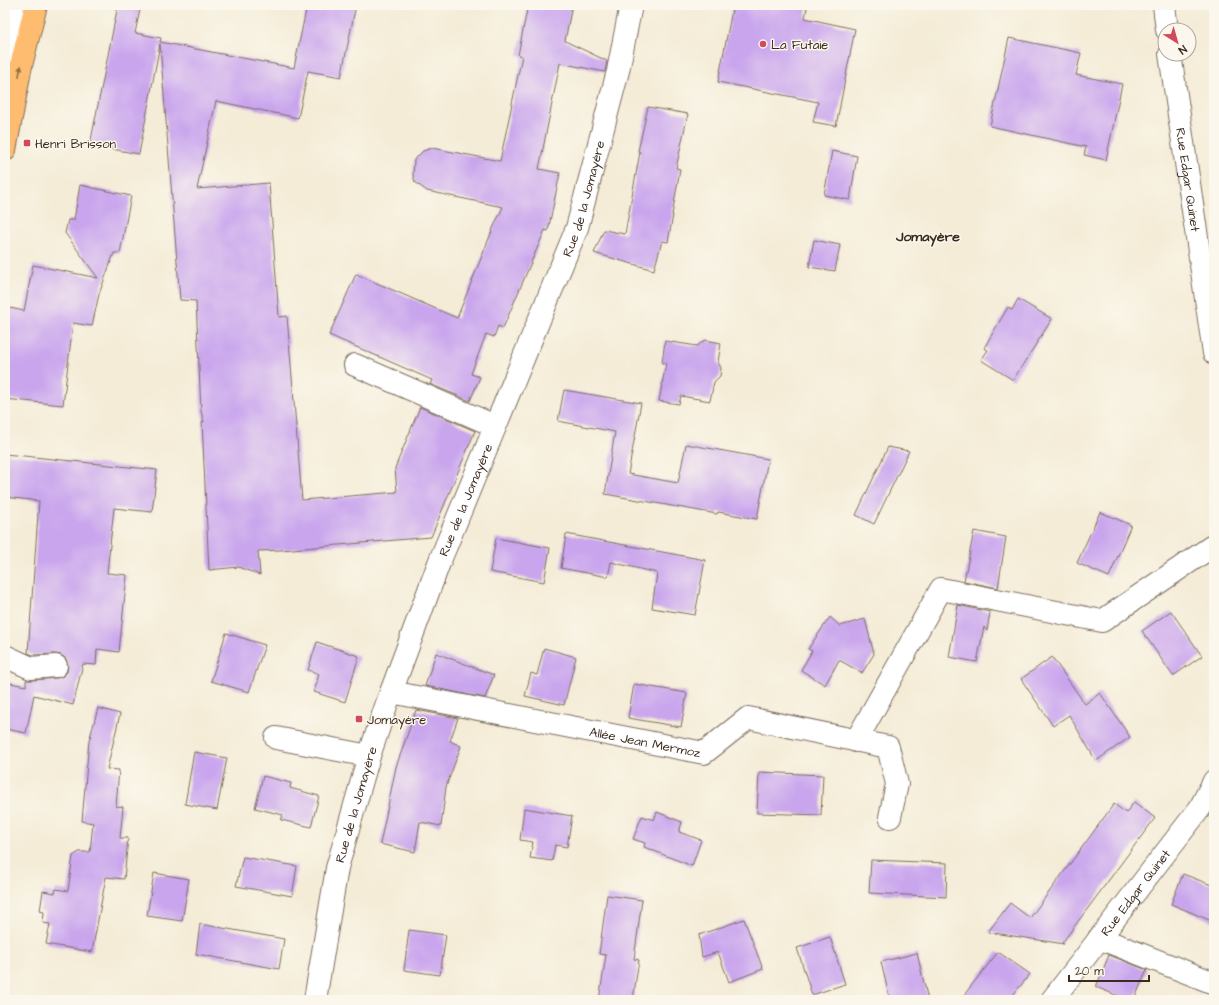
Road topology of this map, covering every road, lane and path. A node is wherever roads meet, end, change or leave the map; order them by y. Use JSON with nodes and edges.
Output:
{"nodes":[{"id":1,"x":18,"y":5,"type":"edge"},
{"id":2,"x":36,"y":5,"type":"edge"},
{"id":3,"x":631,"y":5,"type":"edge"},
{"id":4,"x":1164,"y":5,"type":"edge"},
{"id":5,"x":1166,"y":22,"type":"edge"},
{"id":6,"x":1171,"y":62,"type":"edge"},
{"id":7,"x":5,"y":66,"type":"edge"},
{"id":8,"x":5,"y":150,"type":"edge"},
{"id":9,"x":1211,"y":317,"type":"edge"},
{"id":10,"x":1214,"y":353,"type":"edge"},
{"id":11,"x":356,"y":365,"type":"dead end"},
{"id":12,"x":495,"y":426,"type":"junction"},
{"id":13,"x":1214,"y":545,"type":"edge"},
{"id":14,"x":5,"y":656,"type":"edge"},
{"id":15,"x":56,"y":666,"type":"dead end"},
{"id":16,"x":391,"y":692,"type":"junction"},
{"id":17,"x":276,"y":738,"type":"dead end"},
{"id":18,"x":856,"y":740,"type":"junction"},
{"id":19,"x":369,"y":756,"type":"junction"},
{"id":20,"x":1214,"y":781,"type":"edge"},
{"id":21,"x":890,"y":817,"type":"dead end"},
{"id":22,"x":1100,"y":938,"type":"junction"},
{"id":23,"x":1214,"y":983,"type":"edge"},
{"id":24,"x":315,"y":1000,"type":"edge"},
{"id":25,"x":1052,"y":1000,"type":"edge"}],
"edges":[{"from":1,"to":7,"type":"street"},
{"from":8,"to":2,"type":"main road","one_way":true},
{"from":3,"to":12,"type":"street","name":"Rue de la Jomayère"},
{"from":4,"to":5,"type":"street"},
{"from":6,"to":9,"type":"street","name":"Rue Edgar Quinet"},
{"from":9,"to":10,"type":"street","name":"Rue Edgar Quinet"},
{"from":11,"to":12,"type":"street"},
{"from":12,"to":16,"type":"street","name":"Rue de la Jomayère"},
{"from":13,"to":18,"type":"street"},
{"from":14,"to":15,"type":"street"},
{"from":16,"to":18,"type":"street","name":"Allée Jean Mermoz"},
{"from":16,"to":19,"type":"street","name":"Rue de la Jomayère"},
{"from":17,"to":19,"type":"street"},
{"from":18,"to":21,"type":"street","name":"Allée Jean Mermoz"},
{"from":19,"to":24,"type":"street","name":"Rue de la Jomayère"},
{"from":20,"to":22,"type":"street","name":"Rue Edgar Quinet"},
{"from":22,"to":23,"type":"street"},
{"from":22,"to":25,"type":"street","name":"Rue Edgar Quinet"}]}
